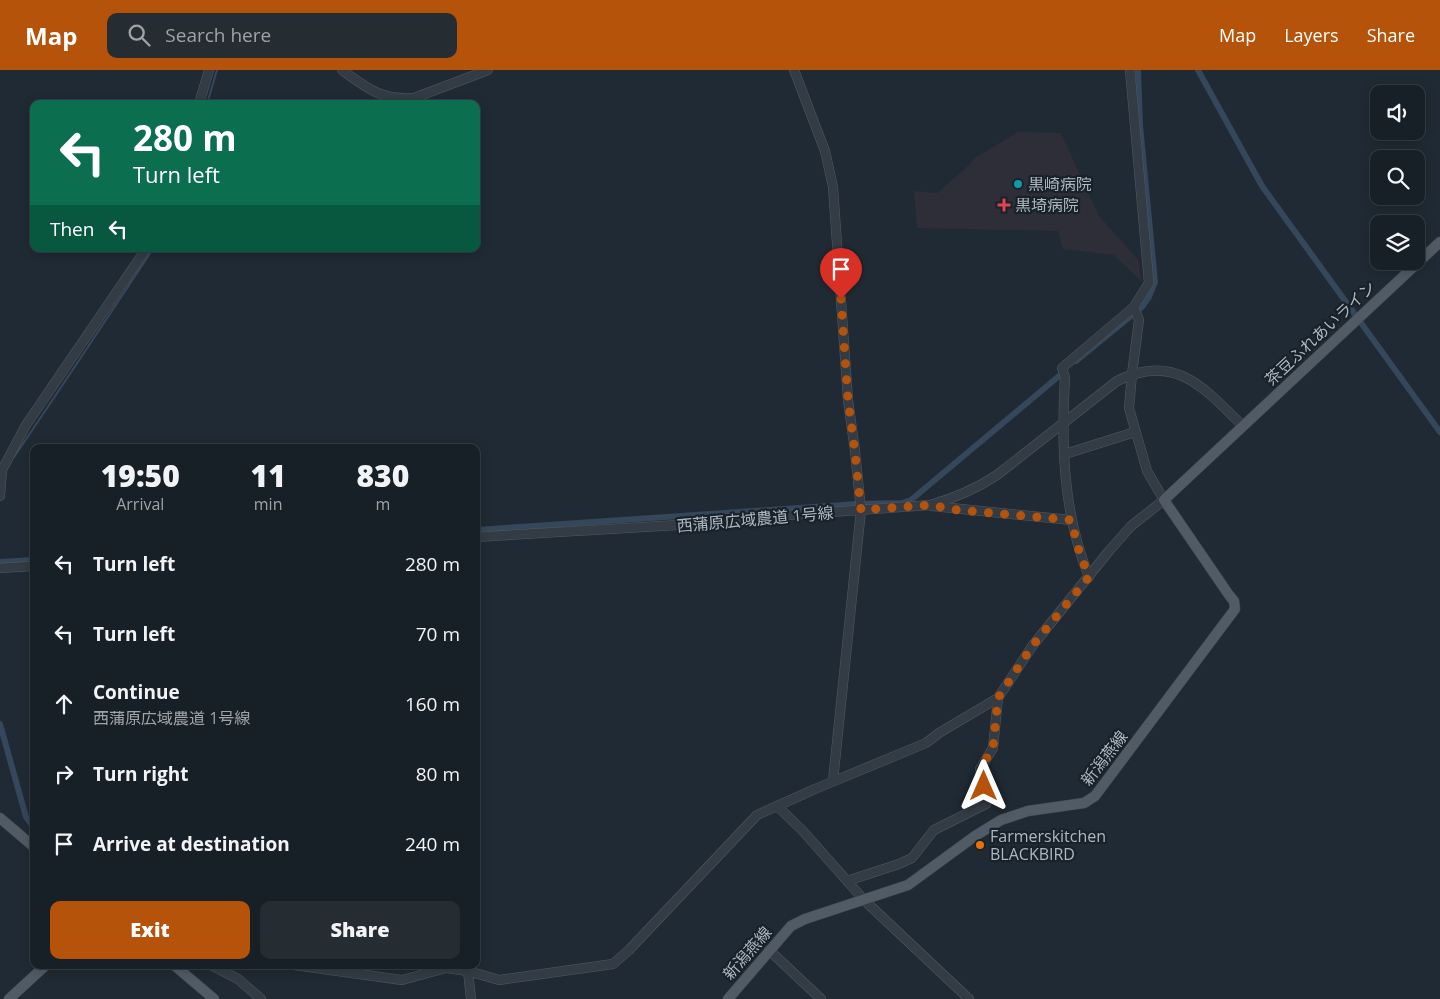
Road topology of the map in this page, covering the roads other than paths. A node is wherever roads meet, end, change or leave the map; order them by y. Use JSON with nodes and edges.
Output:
{"nodes":[{"id":1,"x":209,"y":70,"type":"edge"},
{"id":2,"x":342,"y":70,"type":"edge"},
{"id":3,"x":488,"y":70,"type":"edge"},
{"id":4,"x":794,"y":70,"type":"edge"},
{"id":5,"x":1130,"y":70,"type":"edge"},
{"id":6,"x":200,"y":100,"type":"edge"},
{"id":7,"x":1440,"y":242,"type":"edge"},
{"id":8,"x":144,"y":252,"type":"edge"},
{"id":9,"x":1134,"y":308,"type":"junction"},
{"id":10,"x":1132,"y":374,"type":"junction"},
{"id":11,"x":1065,"y":423,"type":"junction"},
{"id":12,"x":1243,"y":426,"type":"junction"},
{"id":13,"x":1135,"y":432,"type":"junction"},
{"id":14,"x":1065,"y":454,"type":"junction"},
{"id":15,"x":1,"y":471,"type":"edge"},
{"id":16,"x":0,"y":487,"type":"edge"},
{"id":17,"x":0,"y":496,"type":"edge"},
{"id":18,"x":1164,"y":500,"type":"junction"},
{"id":19,"x":930,"y":505,"type":"junction"},
{"id":20,"x":861,"y":510,"type":"junction"},
{"id":21,"x":1071,"y":520,"type":"junction"},
{"id":22,"x":480,"y":537,"type":"edge"},
{"id":23,"x":30,"y":566,"type":"edge"},
{"id":24,"x":0,"y":568,"type":"edge"},
{"id":25,"x":1089,"y":577,"type":"junction"},
{"id":26,"x":998,"y":698,"type":"junction"},
{"id":27,"x":833,"y":782,"type":"junction"},
{"id":28,"x":777,"y":806,"type":"junction"},
{"id":29,"x":0,"y":818,"type":"edge"},
{"id":30,"x":30,"y":844,"type":"edge"},
{"id":31,"x":846,"y":881,"type":"junction"},
{"id":32,"x":864,"y":900,"type":"junction"},
{"id":33,"x":770,"y":950,"type":"junction"},
{"id":34,"x":42,"y":969,"type":"edge"},
{"id":35,"x":179,"y":969,"type":"edge"},
{"id":36,"x":218,"y":969,"type":"edge"},
{"id":37,"x":323,"y":969,"type":"edge"},
{"id":38,"x":442,"y":969,"type":"edge"},
{"id":39,"x":453,"y":969,"type":"edge"},
{"id":40,"x":468,"y":971,"type":"junction"},
{"id":41,"x":9,"y":999,"type":"edge"},
{"id":42,"x":214,"y":999,"type":"edge"},
{"id":43,"x":261,"y":999,"type":"edge"},
{"id":44,"x":471,"y":999,"type":"edge"},
{"id":45,"x":728,"y":999,"type":"edge"},
{"id":46,"x":821,"y":999,"type":"edge"},
{"id":47,"x":969,"y":999,"type":"edge"}],
"edges":[{"from":1,"to":6,"type":"street"},
{"from":2,"to":3,"type":"street"},
{"from":4,"to":20,"type":"street"},
{"from":5,"to":9,"type":"street"},
{"from":7,"to":12,"type":"main road","name":"茶豆ふれあいライン"},
{"from":8,"to":15,"type":"street"},
{"from":9,"to":10,"type":"street"},
{"from":9,"to":11,"type":"street"},
{"from":10,"to":11,"type":"street","name":"西蒲原広域農道 1号線"},
{"from":10,"to":12,"type":"street","name":"西蒲原広域農道 1号線"},
{"from":10,"to":13,"type":"street"},
{"from":11,"to":14,"type":"street"},
{"from":11,"to":19,"type":"street","name":"西蒲原広域農道 1号線"},
{"from":12,"to":18,"type":"main road"},
{"from":13,"to":14,"type":"street"},
{"from":13,"to":18,"type":"street"},
{"from":14,"to":21,"type":"street"},
{"from":15,"to":16,"type":"street"},
{"from":16,"to":17,"type":"street"},
{"from":18,"to":25,"type":"street"},
{"from":18,"to":32,"type":"main road","name":"新潟燕線"},
{"from":19,"to":20,"type":"street","name":"西蒲原広域農道 1号線"},
{"from":19,"to":21,"type":"street"},
{"from":20,"to":22,"type":"street","name":"西蒲原広域農道 1号線"},
{"from":20,"to":27,"type":"street"},
{"from":21,"to":25,"type":"street"},
{"from":23,"to":24,"type":"street"},
{"from":25,"to":26,"type":"street"},
{"from":26,"to":27,"type":"street"},
{"from":26,"to":31,"type":"street"},
{"from":27,"to":28,"type":"street"},
{"from":28,"to":31,"type":"street"},
{"from":28,"to":40,"type":"street"},
{"from":29,"to":30,"type":"main road"},
{"from":31,"to":32,"type":"street"},
{"from":32,"to":33,"type":"main road","name":"新潟燕線"},
{"from":32,"to":47,"type":"street"},
{"from":33,"to":45,"type":"main road","name":"新潟燕線"},
{"from":33,"to":46,"type":"street"},
{"from":34,"to":41,"type":"main road"},
{"from":35,"to":42,"type":"main road"},
{"from":36,"to":43,"type":"street"},
{"from":37,"to":38,"type":"street"},
{"from":39,"to":40,"type":"street"},
{"from":40,"to":44,"type":"street"}]}
